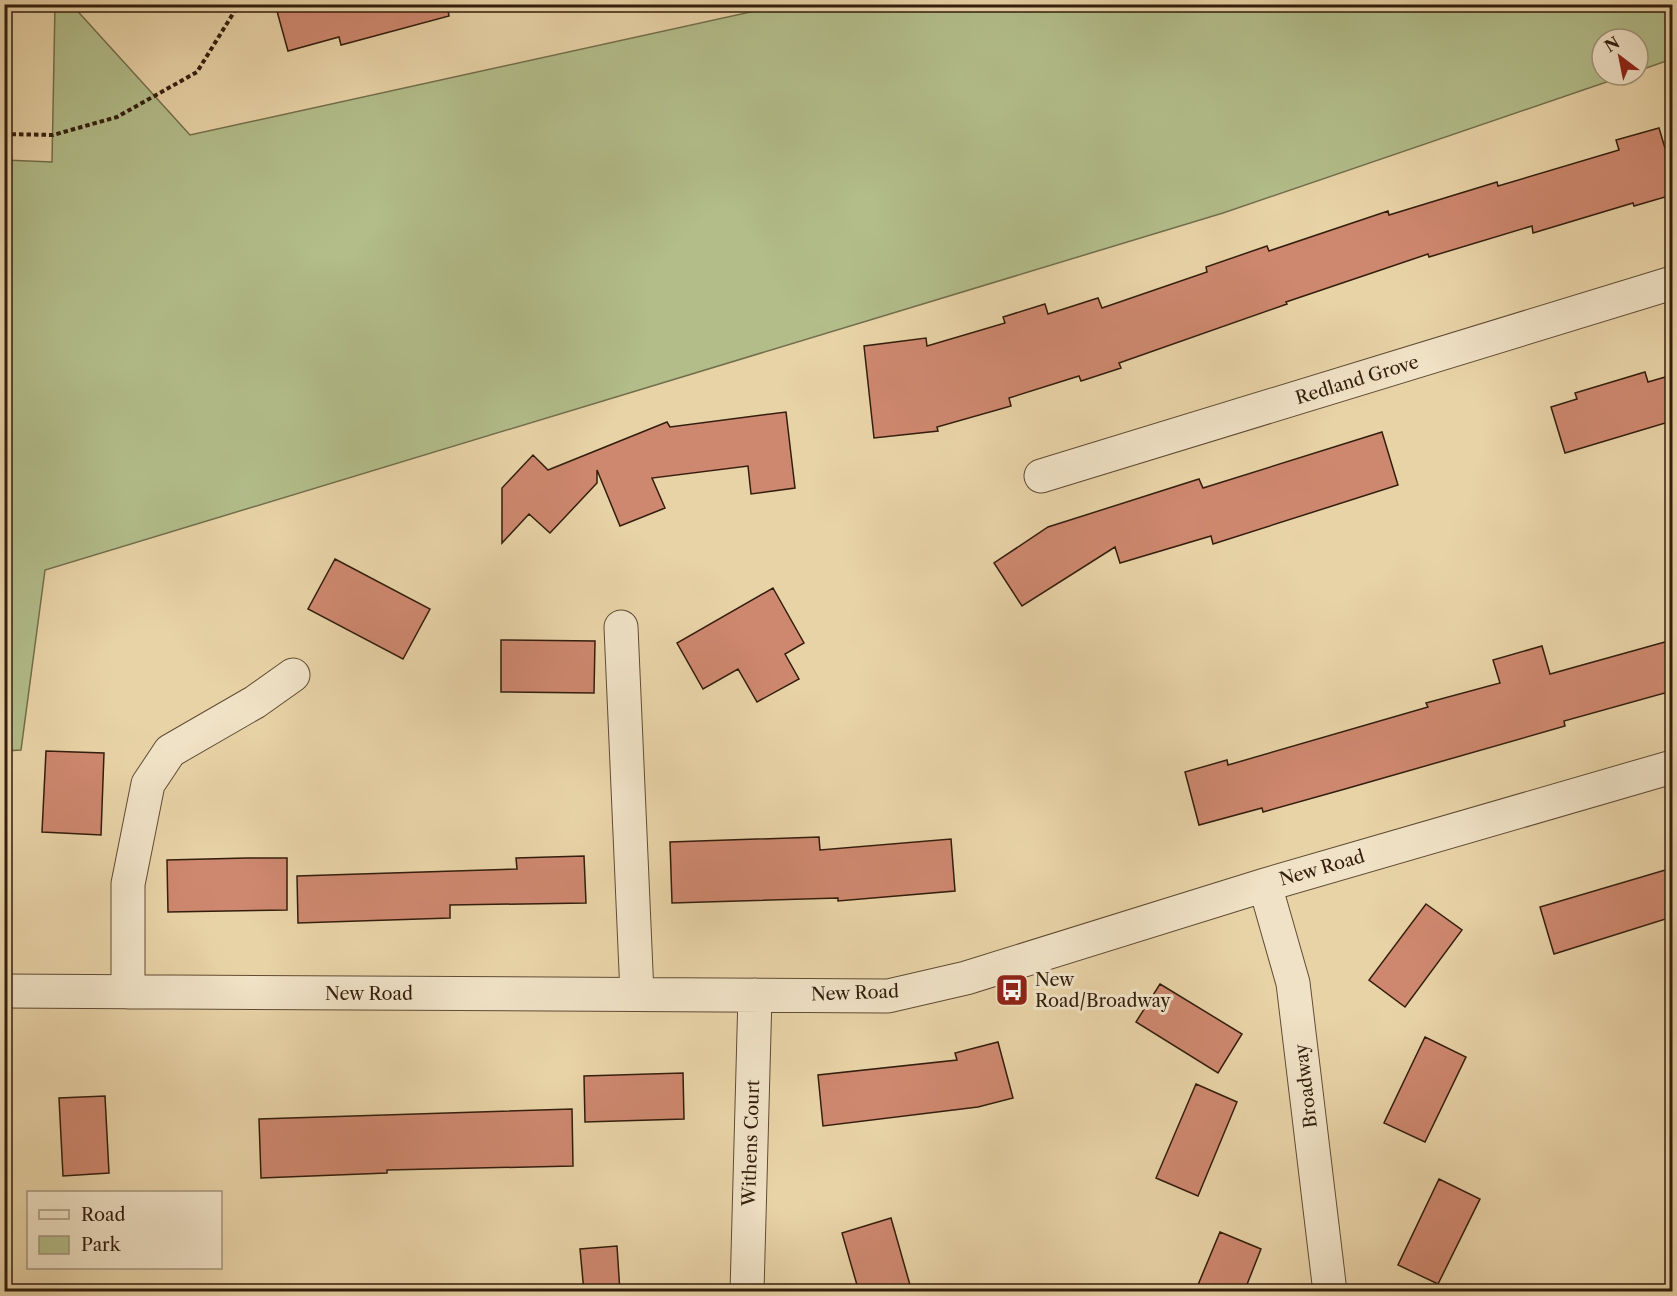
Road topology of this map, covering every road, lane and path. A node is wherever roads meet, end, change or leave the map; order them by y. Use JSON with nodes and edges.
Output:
{"nodes":[{"id":1,"x":239,"y":4,"type":"edge"},
{"id":2,"x":4,"y":134,"type":"edge"},
{"id":3,"x":1672,"y":284,"type":"edge"},
{"id":4,"x":1041,"y":476,"type":"dead end"},
{"id":5,"x":621,"y":627,"type":"dead end"},
{"id":6,"x":292,"y":675,"type":"dead end"},
{"id":7,"x":1672,"y":767,"type":"edge"},
{"id":8,"x":1265,"y":885,"type":"junction"},
{"id":9,"x":4,"y":991,"type":"edge"},
{"id":10,"x":128,"y":992,"type":"junction"},
{"id":11,"x":637,"y":994,"type":"junction"},
{"id":12,"x":755,"y":994,"type":"junction"},
{"id":13,"x":747,"y":1292,"type":"edge"},
{"id":14,"x":1330,"y":1292,"type":"edge"}],
"edges":[{"from":1,"to":2,"type":"path"},
{"from":3,"to":4,"type":"street","name":"Redland Grove"},
{"from":5,"to":11,"type":"street"},
{"from":6,"to":10,"type":"street"},
{"from":7,"to":8,"type":"street","name":"New Road"},
{"from":8,"to":12,"type":"street","name":"New Road"},
{"from":8,"to":14,"type":"street","name":"Broadway"},
{"from":9,"to":10,"type":"street","name":"New Road"},
{"from":10,"to":11,"type":"street","name":"New Road"},
{"from":11,"to":12,"type":"street","name":"New Road"},
{"from":12,"to":13,"type":"street","name":"Withens Court"}]}
